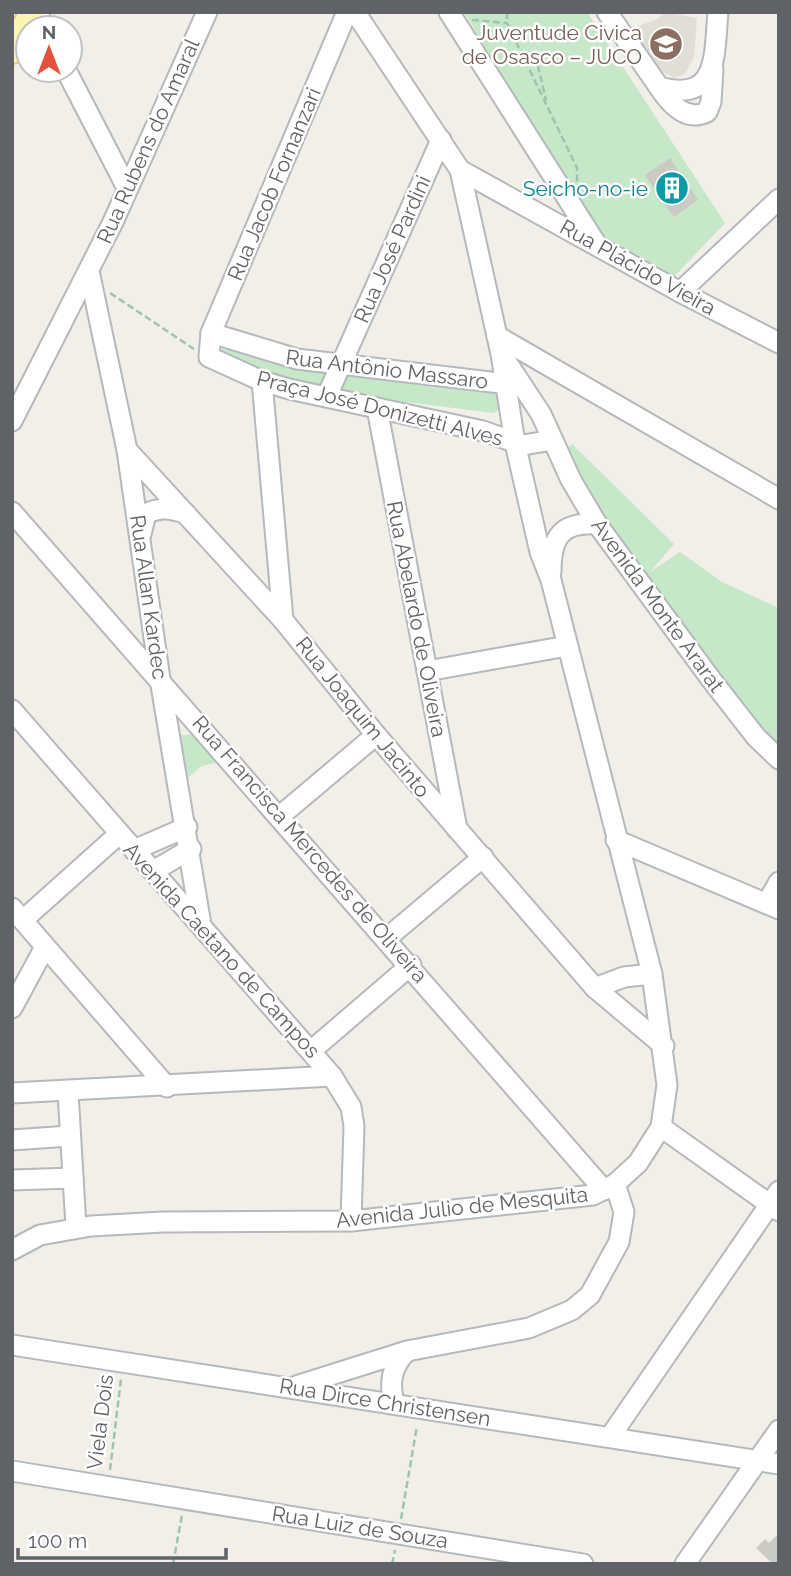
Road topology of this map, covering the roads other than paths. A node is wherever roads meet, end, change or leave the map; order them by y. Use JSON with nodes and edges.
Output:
{"nodes":[{"id":1,"x":34,"y":12,"type":"edge"},
{"id":2,"x":207,"y":12,"type":"edge"},
{"id":3,"x":347,"y":12,"type":"edge"},
{"id":4,"x":355,"y":12,"type":"edge"},
{"id":5,"x":607,"y":12,"type":"edge"},
{"id":6,"x":718,"y":12,"type":"edge"},
{"id":7,"x":455,"y":16,"type":"edge"},
{"id":8,"x":12,"y":51,"type":"edge"},
{"id":9,"x":713,"y":60,"type":"junction"},
{"id":10,"x":73,"y":84,"type":"edge"},
{"id":11,"x":659,"y":88,"type":"junction"},
{"id":12,"x":441,"y":141,"type":"junction"},
{"id":13,"x":460,"y":170,"type":"junction"},
{"id":14,"x":127,"y":188,"type":"junction"},
{"id":15,"x":779,"y":199,"type":"edge"},
{"id":16,"x":596,"y":243,"type":"junction"},
{"id":17,"x":89,"y":271,"type":"junction"},
{"id":18,"x":680,"y":292,"type":"junction"},
{"id":19,"x":211,"y":333,"type":"junction"},
{"id":20,"x":779,"y":343,"type":"edge"},
{"id":21,"x":499,"y":345,"type":"junction"},
{"id":22,"x":209,"y":357,"type":"joint"},
{"id":23,"x":339,"y":366,"type":"junction"},
{"id":24,"x":556,"y":370,"type":"junction"},
{"id":25,"x":262,"y":382,"type":"junction"},
{"id":26,"x":516,"y":383,"type":"junction"},
{"id":27,"x":327,"y":396,"type":"junction"},
{"id":28,"x":536,"y":404,"type":"junction"},
{"id":29,"x":377,"y":408,"type":"junction"},
{"id":30,"x":509,"y":412,"type":"junction"},
{"id":31,"x":12,"y":421,"type":"edge"},
{"id":32,"x":553,"y":440,"type":"junction"},
{"id":33,"x":514,"y":443,"type":"junction"},
{"id":34,"x":127,"y":450,"type":"junction"},
{"id":35,"x":779,"y":499,"type":"edge"},
{"id":36,"x":12,"y":512,"type":"edge"},
{"id":37,"x":185,"y":513,"type":"junction"},
{"id":38,"x":597,"y":524,"type":"junction"},
{"id":39,"x":140,"y":541,"type":"junction"},
{"id":40,"x":551,"y":580,"type":"junction"},
{"id":41,"x":283,"y":620,"type":"junction"},
{"id":42,"x":568,"y":646,"type":"junction"},
{"id":43,"x":427,"y":671,"type":"junction"},
{"id":44,"x":160,"y":679,"type":"junction"},
{"id":45,"x":12,"y":710,"type":"edge"},
{"id":46,"x":376,"y":735,"type":"junction"},
{"id":47,"x":779,"y":759,"type":"edge"},
{"id":48,"x":280,"y":816,"type":"junction"},
{"id":49,"x":187,"y":827,"type":"junction"},
{"id":50,"x":457,"y":830,"type":"junction"},
{"id":51,"x":119,"y":834,"type":"junction"},
{"id":52,"x":615,"y":840,"type":"junction"},
{"id":53,"x":191,"y":849,"type":"junction"},
{"id":54,"x":134,"y":850,"type":"junction"},
{"id":55,"x":483,"y":857,"type":"junction"},
{"id":56,"x":153,"y":871,"type":"junction"},
{"id":57,"x":779,"y":882,"type":"edge"},
{"id":58,"x":773,"y":906,"type":"edge"},
{"id":59,"x":18,"y":914,"type":"edge"},
{"id":60,"x":201,"y":925,"type":"junction"},
{"id":61,"x":387,"y":938,"type":"junction"},
{"id":62,"x":45,"y":947,"type":"junction"},
{"id":63,"x":411,"y":965,"type":"junction"},
{"id":64,"x":652,"y":974,"type":"junction"},
{"id":65,"x":595,"y":988,"type":"junction"},
{"id":66,"x":12,"y":1008,"type":"edge"},
{"id":67,"x":664,"y":1046,"type":"junction"},
{"id":68,"x":312,"y":1050,"type":"junction"},
{"id":69,"x":332,"y":1076,"type":"junction"},
{"id":70,"x":167,"y":1087,"type":"junction"},
{"id":71,"x":68,"y":1092,"type":"junction"},
{"id":72,"x":12,"y":1093,"type":"edge"},
{"id":73,"x":661,"y":1127,"type":"junction"},
{"id":74,"x":70,"y":1136,"type":"junction"},
{"id":75,"x":12,"y":1140,"type":"edge"},
{"id":76,"x":73,"y":1178,"type":"junction"},
{"id":77,"x":12,"y":1180,"type":"edge"},
{"id":78,"x":610,"y":1186,"type":"junction"},
{"id":79,"x":776,"y":1202,"type":"edge"},
{"id":80,"x":351,"y":1221,"type":"junction"},
{"id":81,"x":76,"y":1227,"type":"junction"},
{"id":82,"x":12,"y":1250,"type":"edge"},
{"id":83,"x":12,"y":1345,"type":"edge"},
{"id":84,"x":407,"y":1351,"type":"junction"},
{"id":85,"x":291,"y":1387,"type":"junction"},
{"id":86,"x":394,"y":1404,"type":"junction"},
{"id":87,"x":779,"y":1430,"type":"edge"},
{"id":88,"x":610,"y":1437,"type":"junction"},
{"id":89,"x":757,"y":1461,"type":"junction"},
{"id":90,"x":779,"y":1464,"type":"edge"},
{"id":91,"x":12,"y":1471,"type":"edge"},
{"id":92,"x":583,"y":1564,"type":"edge"},
{"id":93,"x":685,"y":1564,"type":"edge"}],
"edges":[{"from":1,"to":8,"type":"main road"},
{"from":2,"to":14,"type":"street","name":"Rua Rubens do Amaral"},
{"from":3,"to":19,"type":"street","name":"Rua Jacob Fornanzari"},
{"from":4,"to":12,"type":"street"},
{"from":5,"to":11,"type":"street"},
{"from":6,"to":9,"type":"street"},
{"from":7,"to":16,"type":"street"},
{"from":9,"to":11,"type":"street"},
{"from":9,"to":11,"type":"street"},
{"from":10,"to":14,"type":"street"},
{"from":12,"to":13,"type":"street"},
{"from":12,"to":23,"type":"street","name":"Rua José Pardini"},
{"from":13,"to":16,"type":"street","name":"Rua Plácido Vieira"},
{"from":13,"to":21,"type":"street"},
{"from":14,"to":17,"type":"street","name":"Rua Rubens do Amaral"},
{"from":15,"to":18,"type":"street"},
{"from":16,"to":18,"type":"street","name":"Rua Plácido Vieira"},
{"from":17,"to":31,"type":"street","name":"Rua Rubens do Amaral"},
{"from":17,"to":34,"type":"street","name":"Rua Allan Kardec"},
{"from":18,"to":20,"type":"street","name":"Rua Plácido Vieira"},
{"from":19,"to":22,"type":"street","name":"Rua Jacob Fornanzari"},
{"from":19,"to":23,"type":"street","name":"Rua Antônio Massaro"},
{"from":21,"to":24,"type":"street"},
{"from":21,"to":26,"type":"street","name":"Avenida Monte Ararat"},
{"from":22,"to":25,"type":"street","name":"Praça José Donizetti Alves"},
{"from":23,"to":26,"type":"street","name":"Rua Antônio Massaro"},
{"from":23,"to":27,"type":"street","name":"Rua José Pardini"},
{"from":24,"to":26,"type":"street"},
{"from":24,"to":35,"type":"street"},
{"from":25,"to":27,"type":"street","name":"Praça José Donizetti Alves"},
{"from":25,"to":41,"type":"street"},
{"from":26,"to":28,"type":"street","name":"Avenida Monte Ararat"},
{"from":26,"to":30,"type":"street","name":"Avenida Julio de Mesquita"},
{"from":27,"to":29,"type":"street","name":"Praça José Donizetti Alves"},
{"from":28,"to":30,"type":"street"},
{"from":28,"to":32,"type":"street","name":"Avenida Monte Ararat"},
{"from":29,"to":33,"type":"street","name":"Praça José Donizetti Alves"},
{"from":29,"to":43,"type":"street","name":"Rua Abelardo de Oliveira"},
{"from":30,"to":33,"type":"street","name":"Avenida Julio de Mesquita"},
{"from":32,"to":33,"type":"street","name":"Praça José Donizetti Alves"},
{"from":32,"to":38,"type":"street","name":"Avenida Monte Ararat"},
{"from":33,"to":40,"type":"street","name":"Avenida Julio de Mesquita"},
{"from":34,"to":37,"type":"street","name":"Rua Joaquim Jacinto"},
{"from":34,"to":39,"type":"street","name":"Rua Allan Kardec"},
{"from":36,"to":44,"type":"street","name":"Rua Francisca Mercedes de Oliveira"},
{"from":37,"to":39,"type":"street"},
{"from":37,"to":41,"type":"street","name":"Rua Joaquim Jacinto"},
{"from":38,"to":40,"type":"street","name":"Avenida Julio de Mesquita"},
{"from":38,"to":47,"type":"street","name":"Avenida Monte Ararat"},
{"from":39,"to":44,"type":"street","name":"Rua Allan Kardec"},
{"from":40,"to":42,"type":"street","name":"Avenida Julio de Mesquita"},
{"from":41,"to":46,"type":"street","name":"Rua Joaquim Jacinto"},
{"from":42,"to":43,"type":"street"},
{"from":42,"to":52,"type":"street","name":"Avenida Julio de Mesquita"},
{"from":43,"to":50,"type":"street","name":"Rua Abelardo de Oliveira"},
{"from":44,"to":48,"type":"street","name":"Rua Francisca Mercedes de Oliveira"},
{"from":44,"to":49,"type":"street","name":"Rua Allan Kardec"},
{"from":45,"to":51,"type":"street","name":"Avenida Caetano de Campos"},
{"from":46,"to":48,"type":"street"},
{"from":46,"to":50,"type":"street","name":"Rua Joaquim Jacinto"},
{"from":48,"to":61,"type":"street","name":"Rua Francisca Mercedes de Oliveira"},
{"from":49,"to":53,"type":"street","name":"Rua Allan Kardec"},
{"from":49,"to":54,"type":"street"},
{"from":50,"to":55,"type":"street","name":"Rua Joaquim Jacinto"},
{"from":51,"to":54,"type":"street","name":"Avenida Caetano de Campos"},
{"from":51,"to":59,"type":"street"},
{"from":52,"to":58,"type":"street"},
{"from":52,"to":64,"type":"street","name":"Avenida Julio de Mesquita"},
{"from":53,"to":56,"type":"street"},
{"from":53,"to":60,"type":"street","name":"Rua Allan Kardec"},
{"from":54,"to":56,"type":"street","name":"Avenida Caetano de Campos"},
{"from":55,"to":61,"type":"street"},
{"from":55,"to":65,"type":"street","name":"Rua Joaquim Jacinto"},
{"from":56,"to":60,"type":"street","name":"Avenida Caetano de Campos"},
{"from":57,"to":58,"type":"street"},
{"from":59,"to":62,"type":"street"},
{"from":60,"to":68,"type":"street","name":"Avenida Caetano de Campos"},
{"from":61,"to":63,"type":"street","name":"Rua Francisca Mercedes de Oliveira"},
{"from":62,"to":66,"type":"street"},
{"from":62,"to":70,"type":"street"},
{"from":63,"to":68,"type":"street"},
{"from":63,"to":78,"type":"street","name":"Rua Francisca Mercedes de Oliveira"},
{"from":64,"to":65,"type":"street"},
{"from":64,"to":67,"type":"street","name":"Avenida Julio de Mesquita"},
{"from":65,"to":67,"type":"street","name":"Rua Joaquim Jacinto"},
{"from":67,"to":73,"type":"street","name":"Avenida Julio de Mesquita"},
{"from":68,"to":69,"type":"street","name":"Avenida Caetano de Campos"},
{"from":69,"to":70,"type":"street"},
{"from":69,"to":80,"type":"street","name":"Avenida Caetano de Campos"},
{"from":70,"to":71,"type":"street"},
{"from":71,"to":72,"type":"street"},
{"from":71,"to":74,"type":"street"},
{"from":73,"to":78,"type":"street","name":"Avenida Julio de Mesquita"},
{"from":73,"to":79,"type":"street"},
{"from":74,"to":75,"type":"street"},
{"from":74,"to":76,"type":"street"},
{"from":76,"to":77,"type":"street"},
{"from":76,"to":81,"type":"street"},
{"from":78,"to":80,"type":"street","name":"Avenida Julio de Mesquita"},
{"from":78,"to":84,"type":"street"},
{"from":79,"to":88,"type":"street"},
{"from":80,"to":81,"type":"street","name":"Avenida Julio de Mesquita"},
{"from":81,"to":82,"type":"street","name":"Avenida Julio de Mesquita"},
{"from":83,"to":85,"type":"street","name":"Rua Dirce Christensen"},
{"from":84,"to":85,"type":"street"},
{"from":84,"to":86,"type":"street"},
{"from":85,"to":86,"type":"street","name":"Rua Dirce Christensen"},
{"from":86,"to":88,"type":"street","name":"Rua Dirce Christensen"},
{"from":87,"to":89,"type":"street"},
{"from":88,"to":89,"type":"street","name":"Rua Dirce Christensen"},
{"from":89,"to":90,"type":"street","name":"Rua Dirce Christensen"},
{"from":89,"to":93,"type":"street"},
{"from":91,"to":92,"type":"street","name":"Rua Luiz de Souza"}]}
